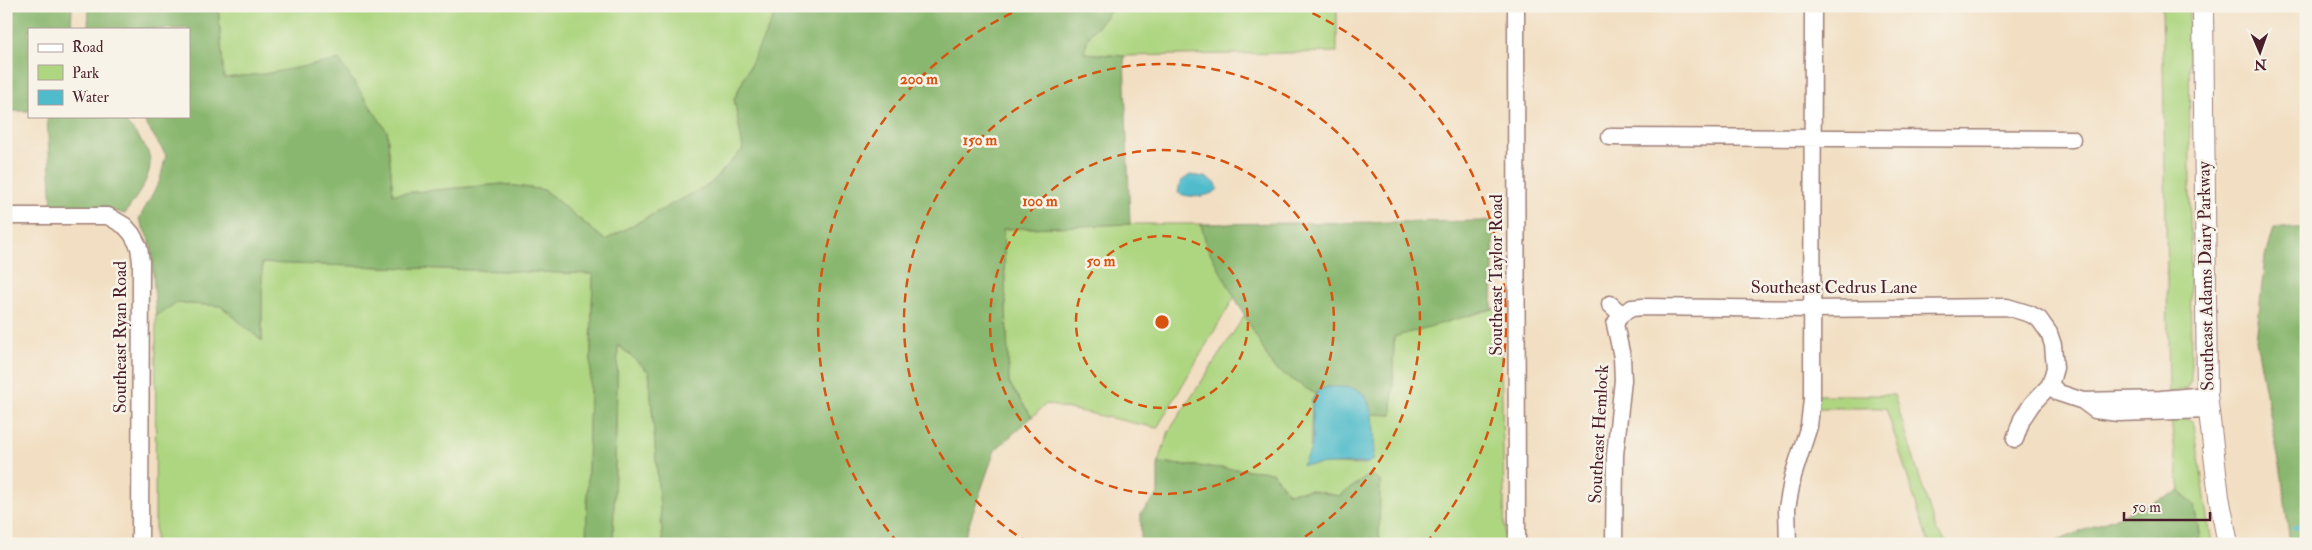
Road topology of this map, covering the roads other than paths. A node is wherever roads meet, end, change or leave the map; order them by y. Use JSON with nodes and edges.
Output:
{"nodes":[{"id":1,"x":1516,"y":6,"type":"edge"},
{"id":2,"x":1813,"y":6,"type":"edge"},
{"id":3,"x":2203,"y":6,"type":"edge"},
{"id":4,"x":1610,"y":137,"type":"dead end"},
{"id":5,"x":1813,"y":137,"type":"junction"},
{"id":6,"x":2072,"y":139,"type":"dead end"},
{"id":7,"x":6,"y":216,"type":"edge"},
{"id":8,"x":1615,"y":309,"type":"joint"},
{"id":9,"x":1811,"y":309,"type":"junction"},
{"id":10,"x":2050,"y":385,"type":"junction"},
{"id":11,"x":2208,"y":402,"type":"junction"},
{"id":12,"x":2015,"y":439,"type":"dead end"},
{"id":13,"x":140,"y":544,"type":"edge"},
{"id":14,"x":1516,"y":544,"type":"edge"},
{"id":15,"x":1614,"y":544,"type":"edge"},
{"id":16,"x":1788,"y":544,"type":"edge"},
{"id":17,"x":2228,"y":544,"type":"edge"}],
"edges":[{"from":1,"to":14,"type":"street","name":"Southeast Taylor Road"},
{"from":2,"to":5,"type":"street"},
{"from":3,"to":11,"type":"main road","name":"Southeast Adams Dairy Parkway"},
{"from":4,"to":5,"type":"street"},
{"from":5,"to":6,"type":"street"},
{"from":5,"to":9,"type":"street"},
{"from":7,"to":13,"type":"street","name":"Southeast Ryan Road"},
{"from":8,"to":9,"type":"street","name":"Southeast Cedrus Lane"},
{"from":8,"to":15,"type":"street","name":"Southeast Hemlock"},
{"from":9,"to":10,"type":"street","name":"Southeast Cedrus Lane"},
{"from":9,"to":16,"type":"street"},
{"from":10,"to":11,"type":"street"},
{"from":10,"to":12,"type":"street"},
{"from":11,"to":17,"type":"main road","name":"Southeast Adams Dairy Parkway"}]}
